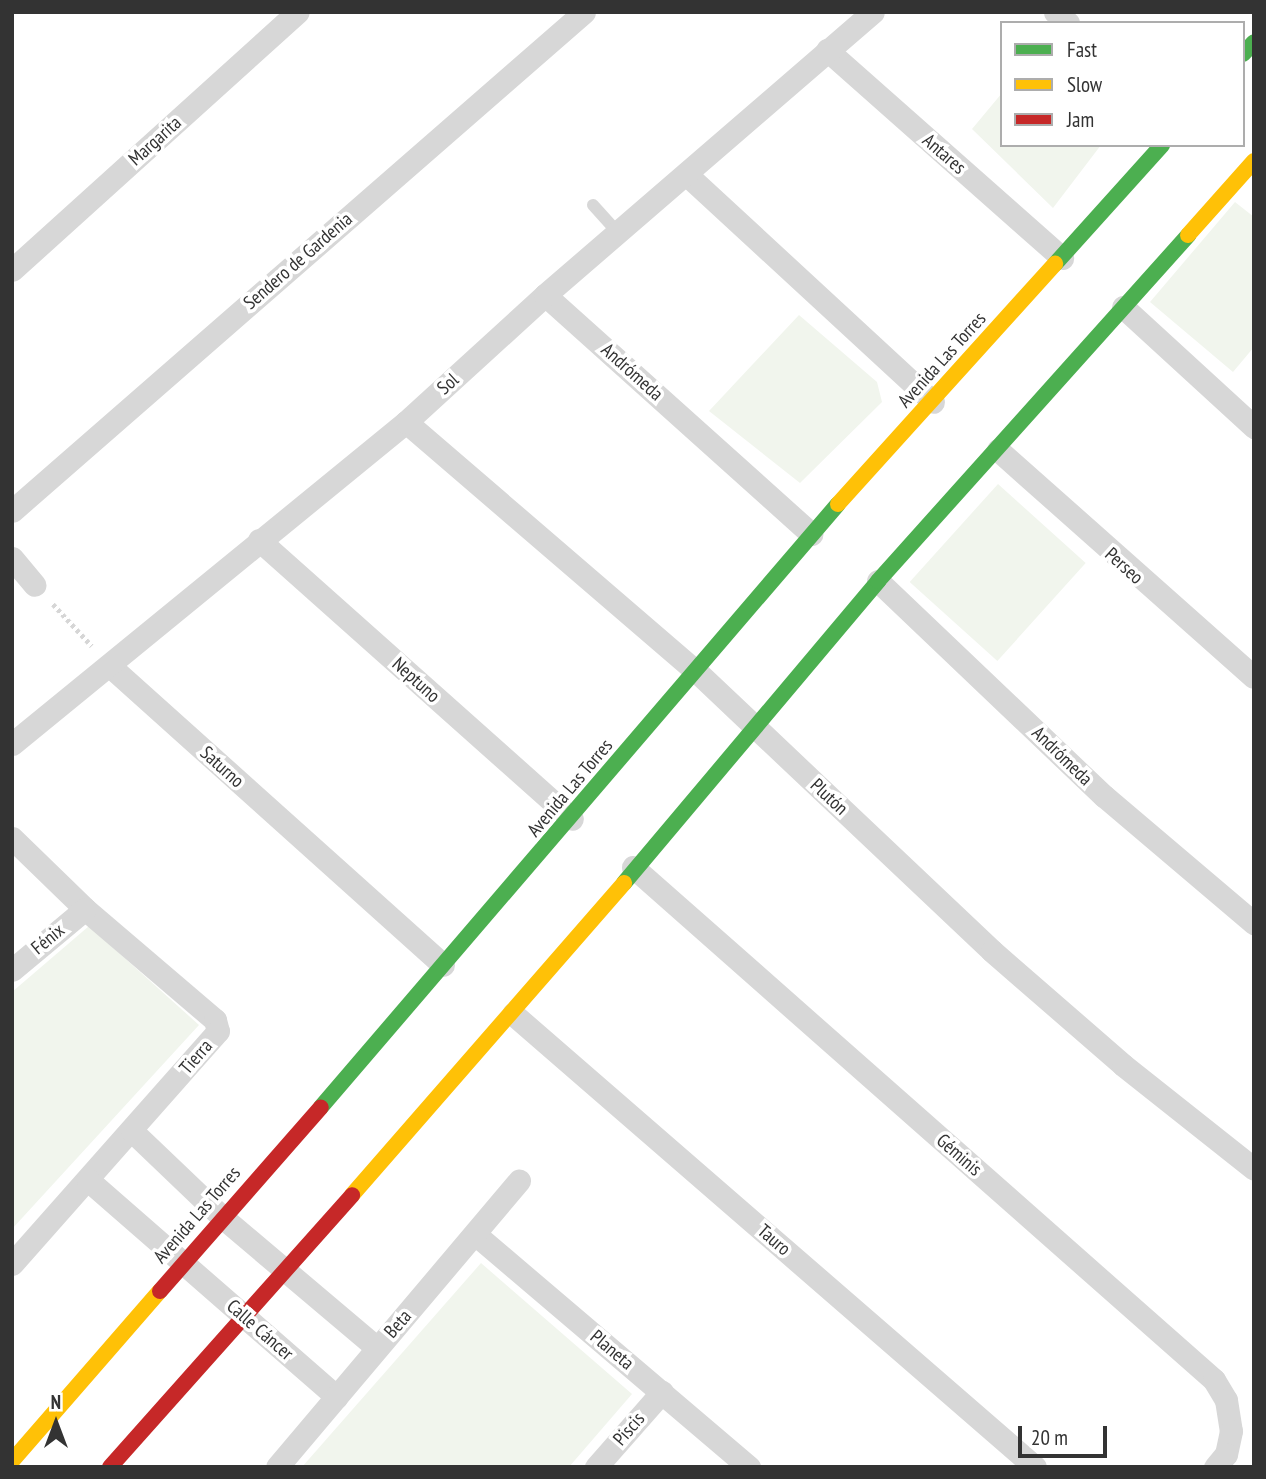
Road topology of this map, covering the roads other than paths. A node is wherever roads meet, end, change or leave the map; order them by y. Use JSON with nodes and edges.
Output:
{"nodes":[{"id":1,"x":298,"y":12,"type":"edge"},
{"id":2,"x":584,"y":12,"type":"edge"},
{"id":3,"x":873,"y":12,"type":"edge"},
{"id":4,"x":827,"y":50,"type":"junction"},
{"id":5,"x":1160,"y":147,"type":"edge"},
{"id":6,"x":1250,"y":171,"type":"edge"},
{"id":7,"x":686,"y":174,"type":"junction"},
{"id":8,"x":593,"y":205,"type":"dead end"},
{"id":9,"x":617,"y":232,"type":"junction"},
{"id":10,"x":1062,"y":258,"type":"junction"},
{"id":11,"x":12,"y":270,"type":"edge"},
{"id":12,"x":545,"y":295,"type":"junction"},
{"id":13,"x":1122,"y":307,"type":"junction"},
{"id":14,"x":933,"y":402,"type":"junction"},
{"id":15,"x":407,"y":422,"type":"junction"},
{"id":16,"x":1254,"y":427,"type":"edge"},
{"id":17,"x":998,"y":450,"type":"junction"},
{"id":18,"x":12,"y":511,"type":"edge"},
{"id":19,"x":811,"y":534,"type":"junction"},
{"id":20,"x":260,"y":540,"type":"junction"},
{"id":21,"x":12,"y":558,"type":"edge"},
{"id":22,"x":878,"y":581,"type":"junction"},
{"id":23,"x":35,"y":585,"type":"road end"},
{"id":24,"x":111,"y":667,"type":"junction"},
{"id":25,"x":696,"y":671,"type":"junction"},
{"id":26,"x":1254,"y":677,"type":"edge"},
{"id":27,"x":755,"y":728,"type":"junction"},
{"id":28,"x":12,"y":744,"type":"edge"},
{"id":29,"x":572,"y":819,"type":"junction"},
{"id":30,"x":12,"y":838,"type":"edge"},
{"id":31,"x":633,"y":867,"type":"junction"},
{"id":32,"x":85,"y":909,"type":"junction"},
{"id":33,"x":1254,"y":923,"type":"edge"},
{"id":34,"x":443,"y":965,"type":"junction"},
{"id":35,"x":12,"y":970,"type":"edge"},
{"id":36,"x":513,"y":1014,"type":"junction"},
{"id":37,"x":132,"y":1131,"type":"junction"},
{"id":38,"x":1254,"y":1169,"type":"edge"},
{"id":39,"x":88,"y":1180,"type":"junction"},
{"id":40,"x":519,"y":1181,"type":"dead end"},
{"id":41,"x":222,"y":1217,"type":"junction"},
{"id":42,"x":475,"y":1234,"type":"junction"},
{"id":43,"x":183,"y":1262,"type":"junction"},
{"id":44,"x":12,"y":1264,"type":"edge"},
{"id":45,"x":284,"y":1268,"type":"junction"},
{"id":46,"x":242,"y":1315,"type":"junction"},
{"id":47,"x":377,"y":1348,"type":"junction"},
{"id":48,"x":662,"y":1392,"type":"junction"},
{"id":49,"x":337,"y":1397,"type":"junction"},
{"id":50,"x":12,"y":1461,"type":"edge"},
{"id":51,"x":110,"y":1467,"type":"edge"},
{"id":52,"x":277,"y":1467,"type":"edge"},
{"id":53,"x":597,"y":1467,"type":"edge"},
{"id":54,"x":749,"y":1467,"type":"edge"},
{"id":55,"x":1035,"y":1467,"type":"edge"},
{"id":56,"x":1216,"y":1467,"type":"edge"}],
"edges":[{"from":1,"to":11,"type":"street","name":"Margarita"},
{"from":2,"to":18,"type":"street","name":"Sendero de Gardenia"},
{"from":3,"to":4,"type":"street","name":"Sol"},
{"from":4,"to":7,"type":"street","name":"Sol"},
{"from":4,"to":10,"type":"street","name":"Antares"},
{"from":5,"to":10,"type":"street","name":"Avenida Las Torres"},
{"from":6,"to":13,"type":"street"},
{"from":7,"to":9,"type":"street","name":"Sol"},
{"from":7,"to":14,"type":"street"},
{"from":8,"to":9,"type":"lane"},
{"from":9,"to":12,"type":"street","name":"Sol"},
{"from":10,"to":14,"type":"street","name":"Avenida Las Torres"},
{"from":12,"to":15,"type":"street","name":"Sol"},
{"from":12,"to":19,"type":"street","name":"Andrómeda"},
{"from":13,"to":16,"type":"street"},
{"from":13,"to":17,"type":"street"},
{"from":14,"to":19,"type":"street","name":"Avenida Las Torres"},
{"from":15,"to":20,"type":"street","name":"Sol"},
{"from":15,"to":25,"type":"street","name":"Plutón"},
{"from":17,"to":22,"type":"street"},
{"from":17,"to":26,"type":"street","name":"Perseo"},
{"from":19,"to":25,"type":"street","name":"Avenida Las Torres"},
{"from":20,"to":24,"type":"street","name":"Sol"},
{"from":20,"to":29,"type":"street","name":"Neptuno"},
{"from":21,"to":23,"type":"street"},
{"from":22,"to":27,"type":"street"},
{"from":22,"to":33,"type":"street","name":"Andrómeda"},
{"from":24,"to":28,"type":"street","name":"Sol"},
{"from":24,"to":34,"type":"street","name":"Saturno"},
{"from":25,"to":27,"type":"street","name":"Plutón"},
{"from":25,"to":29,"type":"street","name":"Avenida Las Torres"},
{"from":27,"to":31,"type":"street"},
{"from":27,"to":38,"type":"street","name":"Plutón"},
{"from":29,"to":34,"type":"street","name":"Avenida Las Torres"},
{"from":30,"to":32,"type":"street","name":"Tierra"},
{"from":31,"to":36,"type":"street"},
{"from":31,"to":56,"type":"street","name":"Géminis"},
{"from":32,"to":35,"type":"street","name":"Fénix"},
{"from":32,"to":37,"type":"street","name":"Tierra"},
{"from":34,"to":41,"type":"street","name":"Avenida Las Torres"},
{"from":36,"to":45,"type":"street"},
{"from":36,"to":55,"type":"street","name":"Tauro"},
{"from":37,"to":39,"type":"street","name":"Tierra"},
{"from":37,"to":41,"type":"street"},
{"from":39,"to":43,"type":"street","name":"Calle Cáncer"},
{"from":39,"to":44,"type":"street","name":"Tierra"},
{"from":40,"to":42,"type":"street","name":"Beta"},
{"from":41,"to":43,"type":"street","name":"Avenida Las Torres"},
{"from":41,"to":45,"type":"street"},
{"from":42,"to":47,"type":"street","name":"Beta"},
{"from":42,"to":48,"type":"street","name":"Planeta"},
{"from":43,"to":46,"type":"street","name":"Calle Cáncer"},
{"from":43,"to":50,"type":"street","name":"Avenida Las Torres"},
{"from":45,"to":46,"type":"street"},
{"from":45,"to":47,"type":"street"},
{"from":46,"to":49,"type":"street","name":"Calle Cáncer"},
{"from":46,"to":51,"type":"street"},
{"from":47,"to":49,"type":"street","name":"Beta"},
{"from":48,"to":53,"type":"street","name":"Piscis"},
{"from":48,"to":54,"type":"street","name":"Planeta"},
{"from":49,"to":52,"type":"street","name":"Beta"}]}
